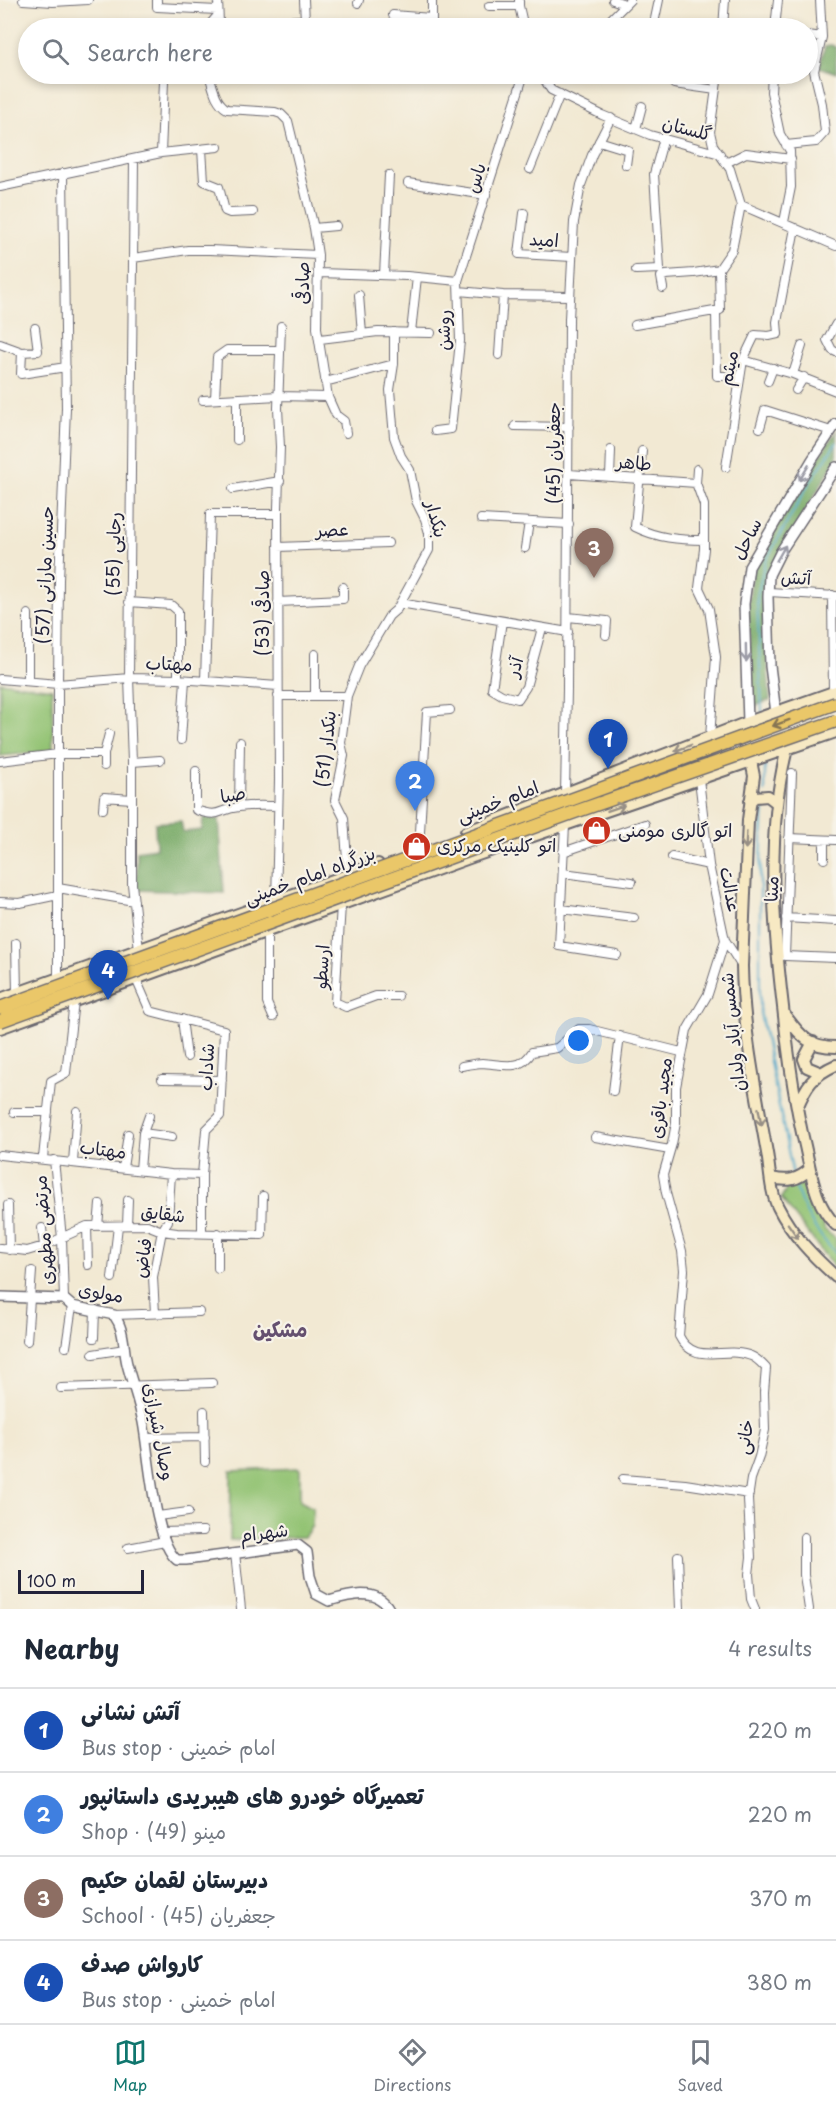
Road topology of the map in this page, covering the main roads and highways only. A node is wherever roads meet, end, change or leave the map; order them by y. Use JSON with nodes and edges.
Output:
{"nodes":[{"id":1,"x":835,"y":695,"type":"edge"},
{"id":2,"x":836,"y":720,"type":"edge"},
{"id":3,"x":836,"y":732,"type":"edge"},
{"id":4,"x":787,"y":749,"type":"junction"},
{"id":5,"x":752,"y":761,"type":"junction"},
{"id":6,"x":750,"y":801,"type":"junction"},
{"id":7,"x":777,"y":803,"type":"junction"},
{"id":8,"x":493,"y":821,"type":"junction"},
{"id":9,"x":501,"y":848,"type":"junction"},
{"id":10,"x":0,"y":999,"type":"edge"},
{"id":11,"x":0,"y":1008,"type":"edge"},
{"id":12,"x":784,"y":1014,"type":"junction"},
{"id":13,"x":0,"y":1021,"type":"edge"},
{"id":14,"x":0,"y":1028,"type":"edge"},
{"id":15,"x":813,"y":1042,"type":"junction"},
{"id":16,"x":836,"y":1047,"type":"edge"},
{"id":17,"x":836,"y":1065,"type":"edge"},
{"id":18,"x":819,"y":1072,"type":"junction"},
{"id":19,"x":796,"y":1109,"type":"junction"},
{"id":20,"x":810,"y":1169,"type":"junction"},
{"id":21,"x":772,"y":1178,"type":"junction"},
{"id":22,"x":836,"y":1225,"type":"edge"},
{"id":23,"x":836,"y":1277,"type":"edge"}],
"edges":[{"from":1,"to":8,"type":"main road","name":"امام خمینی","one_way":true},
{"from":1,"to":11,"type":"highway","name":"بزرگراه امام خمینی","one_way":true,"bridge":true},
{"from":2,"to":13,"type":"highway","name":"بزرگراه امام خمینی","bridge":true},
{"from":3,"to":4,"type":"main road"},
{"from":4,"to":5,"type":"main road"},
{"from":4,"to":7,"type":"main road"},
{"from":5,"to":6,"type":"main road","name":"شمس آباد ولدان"},
{"from":9,"to":5,"type":"main road","one_way":true},
{"from":6,"to":7,"type":"main road"},
{"from":6,"to":21,"type":"main road","name":"شمس آباد ولدان","one_way":true},
{"from":7,"to":12,"type":"main road"},
{"from":8,"to":9,"type":"main road"},
{"from":8,"to":10,"type":"main road","name":"امام خمینی"},
{"from":9,"to":14,"type":"main road"},
{"from":12,"to":15,"type":"main road"},
{"from":12,"to":19,"type":"main road"},
{"from":15,"to":16,"type":"main road"},
{"from":15,"to":18,"type":"main road"},
{"from":17,"to":18,"type":"main road"},
{"from":18,"to":19,"type":"main road"},
{"from":19,"to":20,"type":"main road"},
{"from":20,"to":21,"type":"main road"},
{"from":20,"to":22,"type":"main road"},
{"from":21,"to":23,"type":"main road","name":"شمس آباد ولدان","one_way":true}]}
